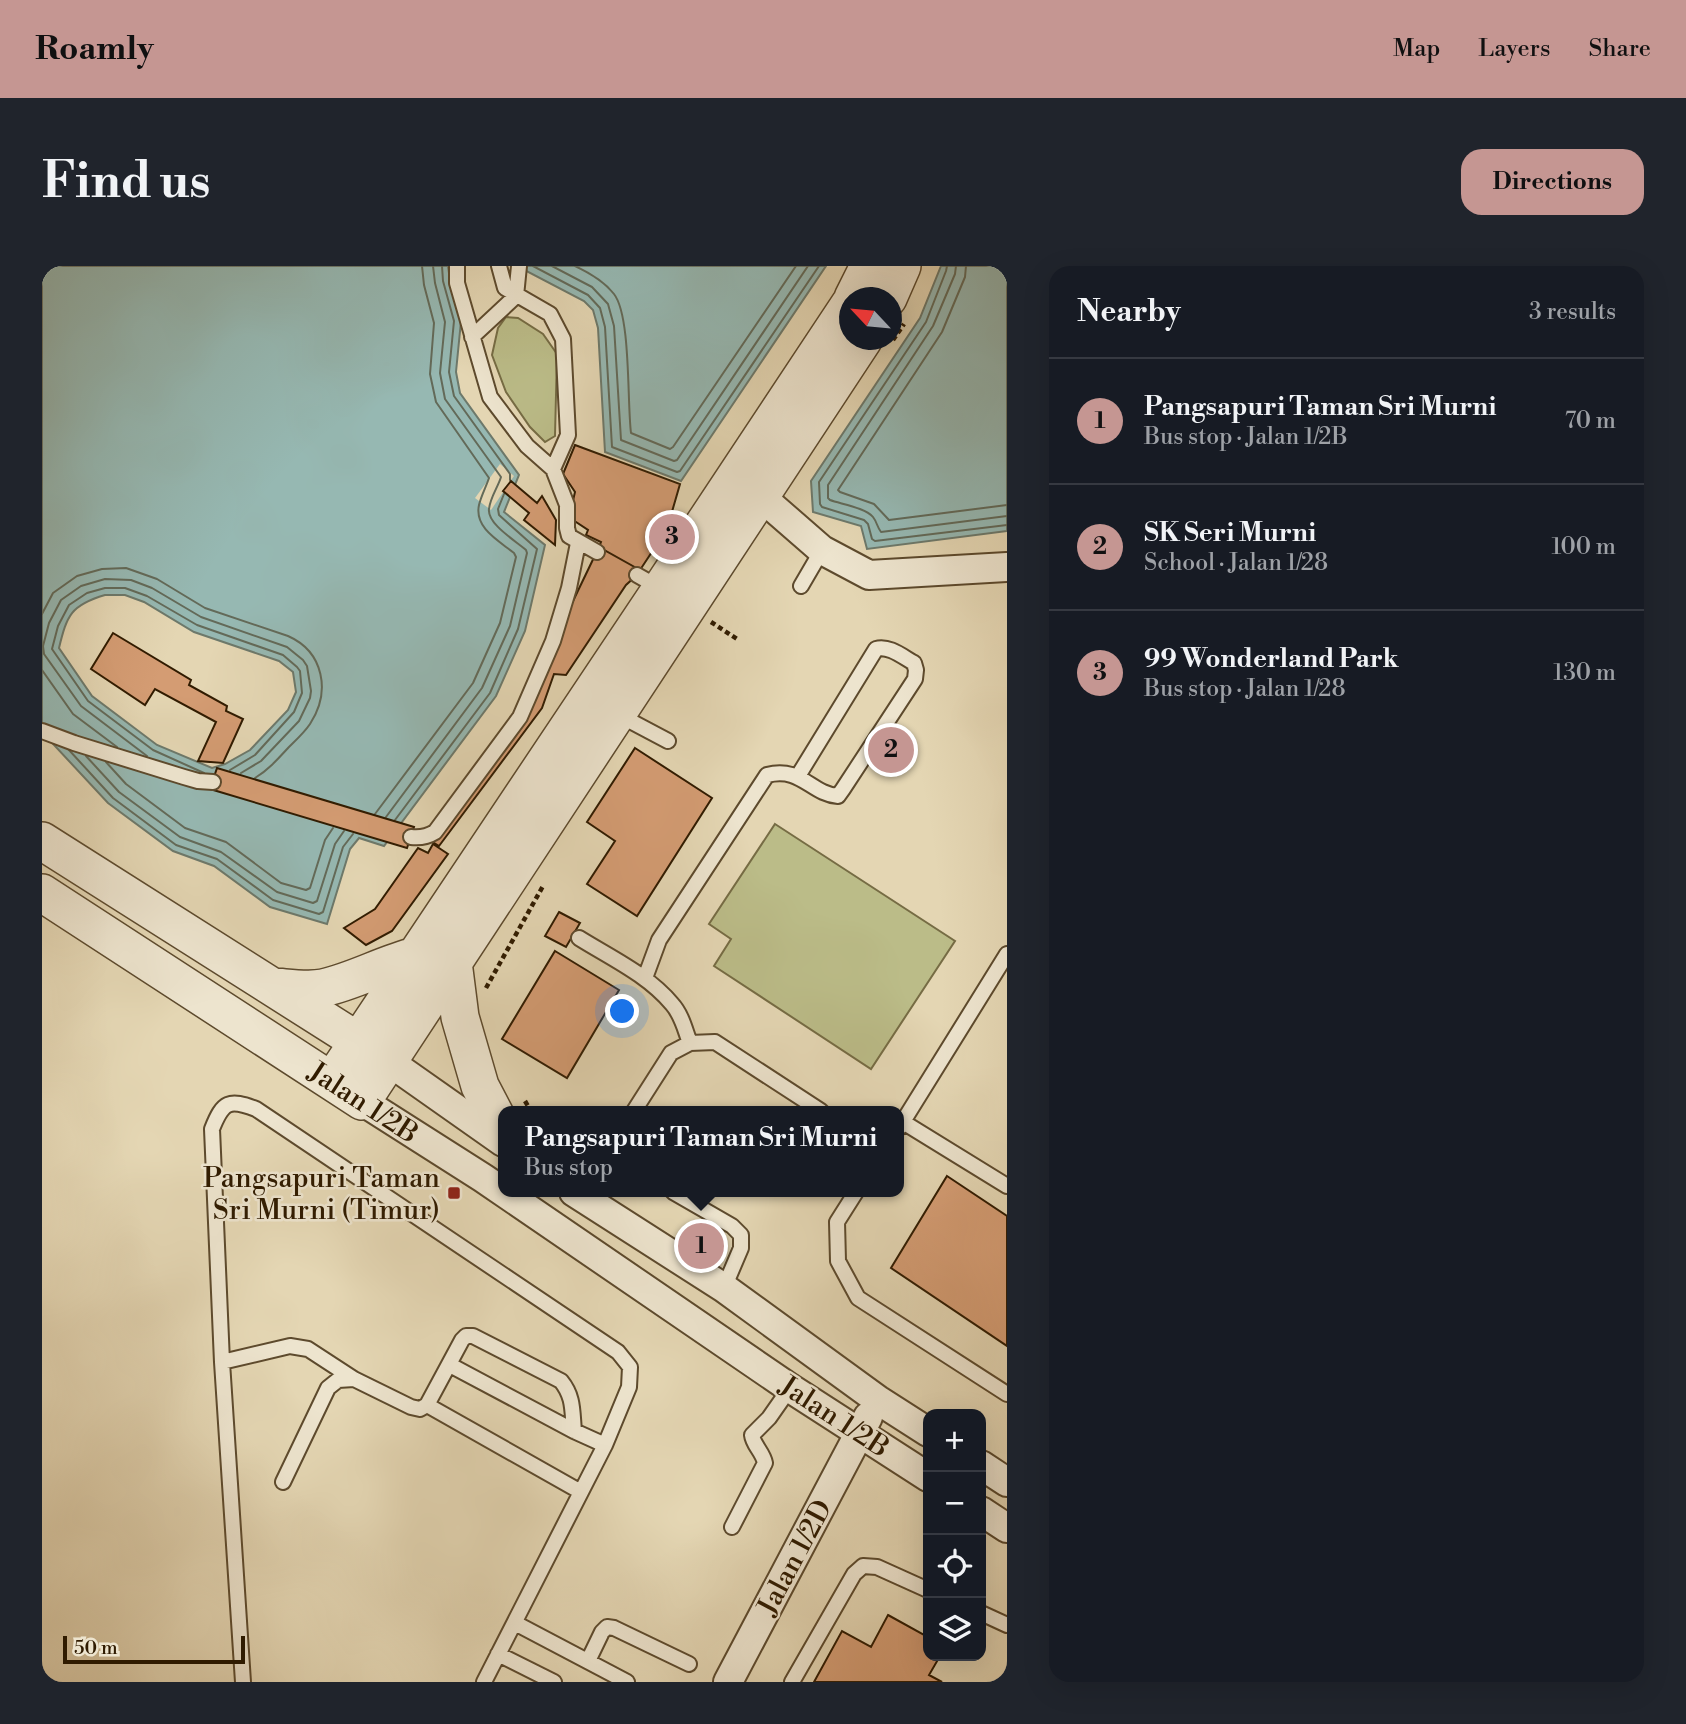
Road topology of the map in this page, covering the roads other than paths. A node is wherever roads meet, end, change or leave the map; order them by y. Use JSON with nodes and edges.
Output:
{"nodes":[{"id":1,"x":457,"y":266,"type":"edge"},
{"id":2,"x":499,"y":266,"type":"edge"},
{"id":3,"x":519,"y":266,"type":"edge"},
{"id":4,"x":869,"y":266,"type":"edge"},
{"id":5,"x":902,"y":266,"type":"edge"},
{"id":6,"x":858,"y":287,"type":"edge"},
{"id":7,"x":899,"y":287,"type":"edge"},
{"id":8,"x":517,"y":289,"type":"junction"},
{"id":9,"x":839,"y":318,"type":"edge"},
{"id":10,"x":472,"y":337,"type":"junction"},
{"id":11,"x":871,"y":350,"type":"edge"},
{"id":12,"x":553,"y":469,"type":"junction"},
{"id":13,"x":760,"y":496,"type":"junction"},
{"id":14,"x":578,"y":543,"type":"junction"},
{"id":15,"x":822,"y":550,"type":"junction"},
{"id":16,"x":597,"y":552,"type":"dead end"},
{"id":17,"x":1007,"y":567,"type":"edge"},
{"id":18,"x":801,"y":586,"type":"dead end"},
{"id":19,"x":617,"y":714,"type":"junction"},
{"id":20,"x":42,"y":731,"type":"edge"},
{"id":21,"x":668,"y":741,"type":"dead end"},
{"id":22,"x":798,"y":776,"type":"junction"},
{"id":23,"x":213,"y":782,"type":"dead end"},
{"id":24,"x":411,"y":837,"type":"dead end"},
{"id":25,"x":42,"y":841,"type":"edge"},
{"id":26,"x":42,"y":893,"type":"edge"},
{"id":27,"x":579,"y":938,"type":"dead end"},
{"id":28,"x":1007,"y":954,"type":"edge"},
{"id":29,"x":416,"y":956,"type":"junction"},
{"id":30,"x":453,"y":962,"type":"junction"},
{"id":31,"x":645,"y":978,"type":"junction"},
{"id":32,"x":274,"y":987,"type":"junction"},
{"id":33,"x":690,"y":1043,"type":"junction"},
{"id":34,"x":373,"y":1051,"type":"junction"},
{"id":35,"x":332,"y":1081,"type":"junction"},
{"id":36,"x":362,"y":1101,"type":"junction"},
{"id":37,"x":637,"y":1106,"type":"edge"},
{"id":38,"x":813,"y":1106,"type":"edge"},
{"id":39,"x":498,"y":1120,"type":"edge"},
{"id":40,"x":904,"y":1120,"type":"edge"},
{"id":41,"x":904,"y":1127,"type":"edge"},
{"id":42,"x":498,"y":1138,"type":"edge"},
{"id":43,"x":1007,"y":1186,"type":"edge"},
{"id":44,"x":498,"y":1188,"type":"edge"},
{"id":45,"x":511,"y":1197,"type":"edge"},
{"id":46,"x":585,"y":1197,"type":"edge"},
{"id":47,"x":682,"y":1197,"type":"edge"},
{"id":48,"x":853,"y":1197,"type":"edge"},
{"id":49,"x":724,"y":1288,"type":"junction"},
{"id":50,"x":222,"y":1362,"type":"junction"},
{"id":51,"x":450,"y":1365,"type":"junction"},
{"id":52,"x":354,"y":1379,"type":"junction"},
{"id":53,"x":790,"y":1388,"type":"junction"},
{"id":54,"x":1007,"y":1394,"type":"edge"},
{"id":55,"x":878,"y":1399,"type":"junction"},
{"id":56,"x":427,"y":1405,"type":"junction"},
{"id":57,"x":923,"y":1429,"type":"edge"},
{"id":58,"x":574,"y":1431,"type":"junction"},
{"id":59,"x":860,"y":1432,"type":"junction"},
{"id":60,"x":605,"y":1445,"type":"junction"},
{"id":61,"x":986,"y":1468,"type":"edge"},
{"id":62,"x":923,"y":1474,"type":"edge"},
{"id":63,"x":284,"y":1482,"type":"dead end"},
{"id":64,"x":1007,"y":1482,"type":"edge"},
{"id":65,"x":581,"y":1492,"type":"junction"},
{"id":66,"x":986,"y":1514,"type":"edge"},
{"id":67,"x":732,"y":1527,"type":"dead end"},
{"id":68,"x":1007,"y":1528,"type":"edge"},
{"id":69,"x":923,"y":1588,"type":"edge"},
{"id":70,"x":986,"y":1615,"type":"edge"},
{"id":71,"x":515,"y":1623,"type":"junction"},
{"id":72,"x":1007,"y":1625,"type":"edge"},
{"id":73,"x":498,"y":1654,"type":"junction"},
{"id":74,"x":588,"y":1661,"type":"junction"},
{"id":75,"x":689,"y":1664,"type":"dead end"},
{"id":76,"x":243,"y":1682,"type":"edge"},
{"id":77,"x":484,"y":1682,"type":"edge"},
{"id":78,"x":554,"y":1682,"type":"edge"},
{"id":79,"x":627,"y":1682,"type":"edge"},
{"id":80,"x":728,"y":1682,"type":"edge"},
{"id":81,"x":792,"y":1682,"type":"edge"}],
"edges":[{"from":1,"to":10,"type":"lane"},
{"from":2,"to":8,"type":"lane"},
{"from":3,"to":8,"type":"lane"},
{"from":4,"to":6,"type":"street"},
{"from":5,"to":7,"type":"street"},
{"from":8,"to":10,"type":"lane"},
{"from":8,"to":12,"type":"lane"},
{"from":9,"to":29,"type":"street"},
{"from":10,"to":12,"type":"lane"},
{"from":11,"to":13,"type":"street"},
{"from":12,"to":14,"type":"lane"},
{"from":13,"to":15,"type":"street"},
{"from":13,"to":19,"type":"street"},
{"from":14,"to":16,"type":"lane"},
{"from":14,"to":24,"type":"lane"},
{"from":15,"to":17,"type":"street"},
{"from":15,"to":18,"type":"lane"},
{"from":19,"to":21,"type":"lane"},
{"from":19,"to":30,"type":"street"},
{"from":20,"to":23,"type":"lane"},
{"from":22,"to":22,"type":"lane"},
{"from":22,"to":31,"type":"lane"},
{"from":25,"to":32,"type":"street","name":"Jalan 1/2B"},
{"from":26,"to":35,"type":"street","name":"Jalan 1/2B"},
{"from":27,"to":31,"type":"lane"},
{"from":28,"to":40,"type":"lane"},
{"from":29,"to":32,"type":"street"},
{"from":29,"to":34,"type":"street"},
{"from":30,"to":34,"type":"street"},
{"from":30,"to":39,"type":"street"},
{"from":31,"to":33,"type":"lane"},
{"from":32,"to":34,"type":"street","name":"Jalan 1/2B"},
{"from":33,"to":37,"type":"lane"},
{"from":33,"to":38,"type":"lane"},
{"from":34,"to":35,"type":"street"},
{"from":34,"to":36,"type":"street"},
{"from":34,"to":42,"type":"street","name":"Jalan 1/2B"},
{"from":35,"to":36,"type":"street","name":"Jalan 1/2B"},
{"from":36,"to":44,"type":"street","name":"Jalan 1/2B"},
{"from":41,"to":43,"type":"lane"},
{"from":45,"to":53,"type":"street","name":"Jalan 1/2B"},
{"from":46,"to":49,"type":"street","name":"Jalan 1/2B"},
{"from":47,"to":49,"type":"lane"},
{"from":48,"to":54,"type":"lane"},
{"from":49,"to":55,"type":"street","name":"Jalan 1/2B"},
{"from":50,"to":52,"type":"lane"},
{"from":50,"to":60,"type":"lane"},
{"from":50,"to":76,"type":"lane"},
{"from":51,"to":56,"type":"lane"},
{"from":51,"to":58,"type":"lane"},
{"from":51,"to":58,"type":"lane"},
{"from":52,"to":56,"type":"lane"},
{"from":52,"to":63,"type":"lane"},
{"from":53,"to":59,"type":"street","name":"Jalan 1/2B"},
{"from":53,"to":67,"type":"lane"},
{"from":55,"to":57,"type":"street","name":"Jalan 1/2B"},
{"from":55,"to":59,"type":"street","name":"Jalan 1/2D"},
{"from":56,"to":65,"type":"lane"},
{"from":58,"to":60,"type":"lane"},
{"from":59,"to":62,"type":"street","name":"Jalan 1/2B"},
{"from":59,"to":80,"type":"street","name":"Jalan 1/2D"},
{"from":60,"to":65,"type":"lane"},
{"from":61,"to":64,"type":"street"},
{"from":65,"to":71,"type":"lane"},
{"from":66,"to":68,"type":"street"},
{"from":69,"to":81,"type":"lane"},
{"from":70,"to":72,"type":"lane"},
{"from":71,"to":73,"type":"lane"},
{"from":71,"to":74,"type":"lane"},
{"from":73,"to":77,"type":"lane"},
{"from":73,"to":78,"type":"lane"},
{"from":74,"to":75,"type":"lane"},
{"from":74,"to":79,"type":"lane"}]}
